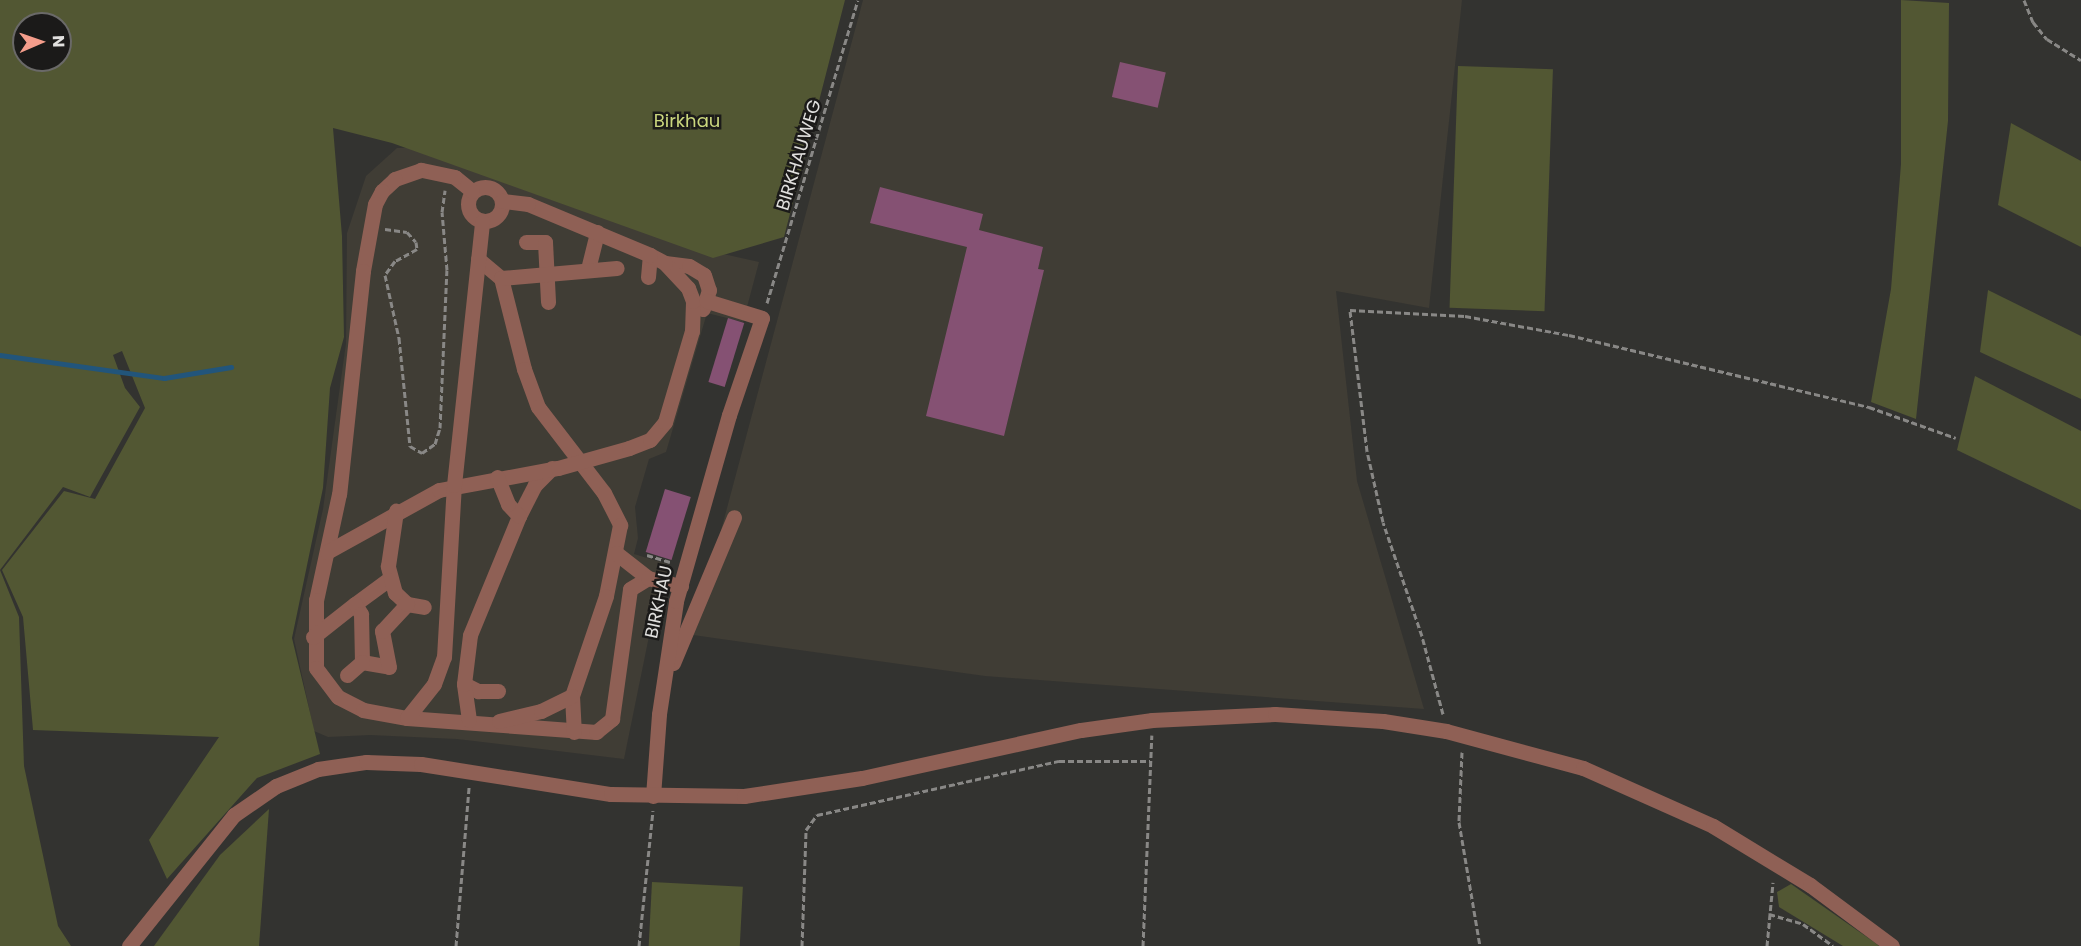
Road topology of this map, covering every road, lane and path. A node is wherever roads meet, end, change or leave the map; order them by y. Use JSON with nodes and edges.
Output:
{"nodes":[{"id":1,"x":858,"y":0,"type":"edge"},
{"id":2,"x":2024,"y":0,"type":"edge"},
{"id":3,"x":2081,"y":60,"type":"edge"},
{"id":4,"x":455,"y":177,"type":"junction"},
{"id":5,"x":472,"y":191,"type":"junction"},
{"id":6,"x":502,"y":201,"type":"junction"},
{"id":7,"x":482,"y":221,"type":"junction"},
{"id":8,"x":369,"y":229,"type":"junction"},
{"id":9,"x":597,"y":232,"type":"junction"},
{"id":10,"x":526,"y":242,"type":"dead end"},
{"id":11,"x":650,"y":255,"type":"junction"},
{"id":12,"x":478,"y":260,"type":"junction"},
{"id":13,"x":665,"y":263,"type":"junction"},
{"id":14,"x":617,"y":268,"type":"dead end"},
{"id":15,"x":588,"y":269,"type":"junction"},
{"id":16,"x":546,"y":272,"type":"junction"},
{"id":17,"x":648,"y":277,"type":"dead end"},
{"id":18,"x":501,"y":278,"type":"junction"},
{"id":19,"x":707,"y":301,"type":"junction"},
{"id":20,"x":548,"y":302,"type":"dead end"},
{"id":21,"x":762,"y":318,"type":"junction"},
{"id":22,"x":692,"y":331,"type":"junction"},
{"id":23,"x":1956,"y":438,"type":"dead end"},
{"id":24,"x":580,"y":461,"type":"junction"},
{"id":25,"x":552,"y":468,"type":"junction"},
{"id":26,"x":497,"y":477,"type":"junction"},
{"id":27,"x":454,"y":485,"type":"junction"},
{"id":28,"x":396,"y":511,"type":"junction"},
{"id":29,"x":519,"y":516,"type":"junction"},
{"id":30,"x":734,"y":517,"type":"dead end"},
{"id":31,"x":327,"y":552,"type":"junction"},
{"id":32,"x":616,"y":554,"type":"junction"},
{"id":33,"x":648,"y":578,"type":"junction"},
{"id":34,"x":389,"y":579,"type":"junction"},
{"id":35,"x":681,"y":586,"type":"junction"},
{"id":36,"x":355,"y":604,"type":"junction"},
{"id":37,"x":407,"y":604,"type":"junction"},
{"id":38,"x":424,"y":607,"type":"dead end"},
{"id":39,"x":313,"y":637,"type":"junction"},
{"id":40,"x":362,"y":662,"type":"junction"},
{"id":41,"x":347,"y":675,"type":"dead end"},
{"id":42,"x":465,"y":684,"type":"junction"},
{"id":43,"x":664,"y":685,"type":"junction"},
{"id":44,"x":498,"y":691,"type":"dead end"},
{"id":45,"x":572,"y":696,"type":"junction"},
{"id":46,"x":407,"y":718,"type":"junction"},
{"id":47,"x":469,"y":720,"type":"junction"},
{"id":48,"x":1152,"y":720,"type":"junction"},
{"id":49,"x":491,"y":722,"type":"junction"},
{"id":50,"x":1446,"y":731,"type":"junction"},
{"id":51,"x":574,"y":732,"type":"junction"},
{"id":52,"x":1464,"y":735,"type":"junction"},
{"id":53,"x":1150,"y":761,"type":"junction"},
{"id":54,"x":654,"y":796,"type":"junction"},
{"id":55,"x":467,"y":797,"type":"dead end"},
{"id":56,"x":1776,"y":863,"type":"junction"},
{"id":57,"x":1769,"y":914,"type":"junction"},
{"id":58,"x":129,"y":946,"type":"edge"},
{"id":59,"x":456,"y":946,"type":"edge"},
{"id":60,"x":639,"y":946,"type":"edge"},
{"id":61,"x":802,"y":946,"type":"edge"},
{"id":62,"x":1143,"y":946,"type":"edge"},
{"id":63,"x":1480,"y":946,"type":"edge"},
{"id":64,"x":1767,"y":946,"type":"edge"},
{"id":65,"x":1833,"y":946,"type":"edge"},
{"id":66,"x":1892,"y":946,"type":"edge"}],
"edges":[{"from":1,"to":21,"type":"path","name":"BIRKHAUWEG"},
{"from":2,"to":3,"type":"path"},
{"from":4,"to":5,"type":"street"},
{"from":4,"to":8,"type":"street"},
{"from":4,"to":8,"type":"path"},
{"from":5,"to":6,"type":"street"},
{"from":5,"to":7,"type":"street"},
{"from":6,"to":7,"type":"street"},
{"from":6,"to":9,"type":"street"},
{"from":7,"to":12,"type":"street"},
{"from":8,"to":31,"type":"street"},
{"from":9,"to":11,"type":"street"},
{"from":9,"to":15,"type":"street"},
{"from":10,"to":16,"type":"street"},
{"from":11,"to":13,"type":"street"},
{"from":11,"to":17,"type":"street"},
{"from":12,"to":18,"type":"street"},
{"from":12,"to":27,"type":"street"},
{"from":13,"to":19,"type":"street"},
{"from":13,"to":22,"type":"street"},
{"from":14,"to":15,"type":"street"},
{"from":15,"to":16,"type":"street"},
{"from":16,"to":18,"type":"street"},
{"from":16,"to":20,"type":"street"},
{"from":18,"to":24,"type":"street"},
{"from":19,"to":21,"type":"street"},
{"from":19,"to":22,"type":"street"},
{"from":21,"to":35,"type":"street","name":"BIRKHAU"},
{"from":22,"to":24,"type":"street"},
{"from":23,"to":50,"type":"path"},
{"from":24,"to":25,"type":"street"},
{"from":24,"to":32,"type":"street"},
{"from":25,"to":26,"type":"street"},
{"from":25,"to":29,"type":"street"},
{"from":26,"to":27,"type":"street"},
{"from":26,"to":29,"type":"street"},
{"from":27,"to":28,"type":"street"},
{"from":27,"to":46,"type":"street"},
{"from":28,"to":31,"type":"street"},
{"from":28,"to":34,"type":"street"},
{"from":29,"to":42,"type":"street"},
{"from":30,"to":43,"type":"street"},
{"from":31,"to":39,"type":"street"},
{"from":32,"to":33,"type":"street"},
{"from":32,"to":45,"type":"street"},
{"from":33,"to":35,"type":"street"},
{"from":33,"to":51,"type":"street"},
{"from":34,"to":36,"type":"street"},
{"from":34,"to":37,"type":"street"},
{"from":35,"to":43,"type":"street","name":"BIRKHAU"},
{"from":36,"to":39,"type":"street"},
{"from":36,"to":40,"type":"street"},
{"from":37,"to":38,"type":"street"},
{"from":37,"to":40,"type":"street"},
{"from":39,"to":46,"type":"street"},
{"from":40,"to":41,"type":"street"},
{"from":42,"to":44,"type":"street"},
{"from":42,"to":47,"type":"street"},
{"from":43,"to":54,"type":"street","name":"BIRKHAU"},
{"from":45,"to":49,"type":"street"},
{"from":45,"to":51,"type":"street"},
{"from":46,"to":47,"type":"street"},
{"from":47,"to":49,"type":"street"},
{"from":48,"to":50,"type":"street"},
{"from":48,"to":53,"type":"path"},
{"from":48,"to":54,"type":"street"},
{"from":49,"to":51,"type":"street"},
{"from":50,"to":52,"type":"street"},
{"from":52,"to":56,"type":"street"},
{"from":52,"to":63,"type":"path"},
{"from":53,"to":61,"type":"path"},
{"from":53,"to":62,"type":"path"},
{"from":54,"to":58,"type":"street"},
{"from":54,"to":60,"type":"path"},
{"from":55,"to":59,"type":"path"},
{"from":56,"to":57,"type":"path"},
{"from":56,"to":66,"type":"street"},
{"from":57,"to":64,"type":"path"},
{"from":57,"to":65,"type":"path"}]}
